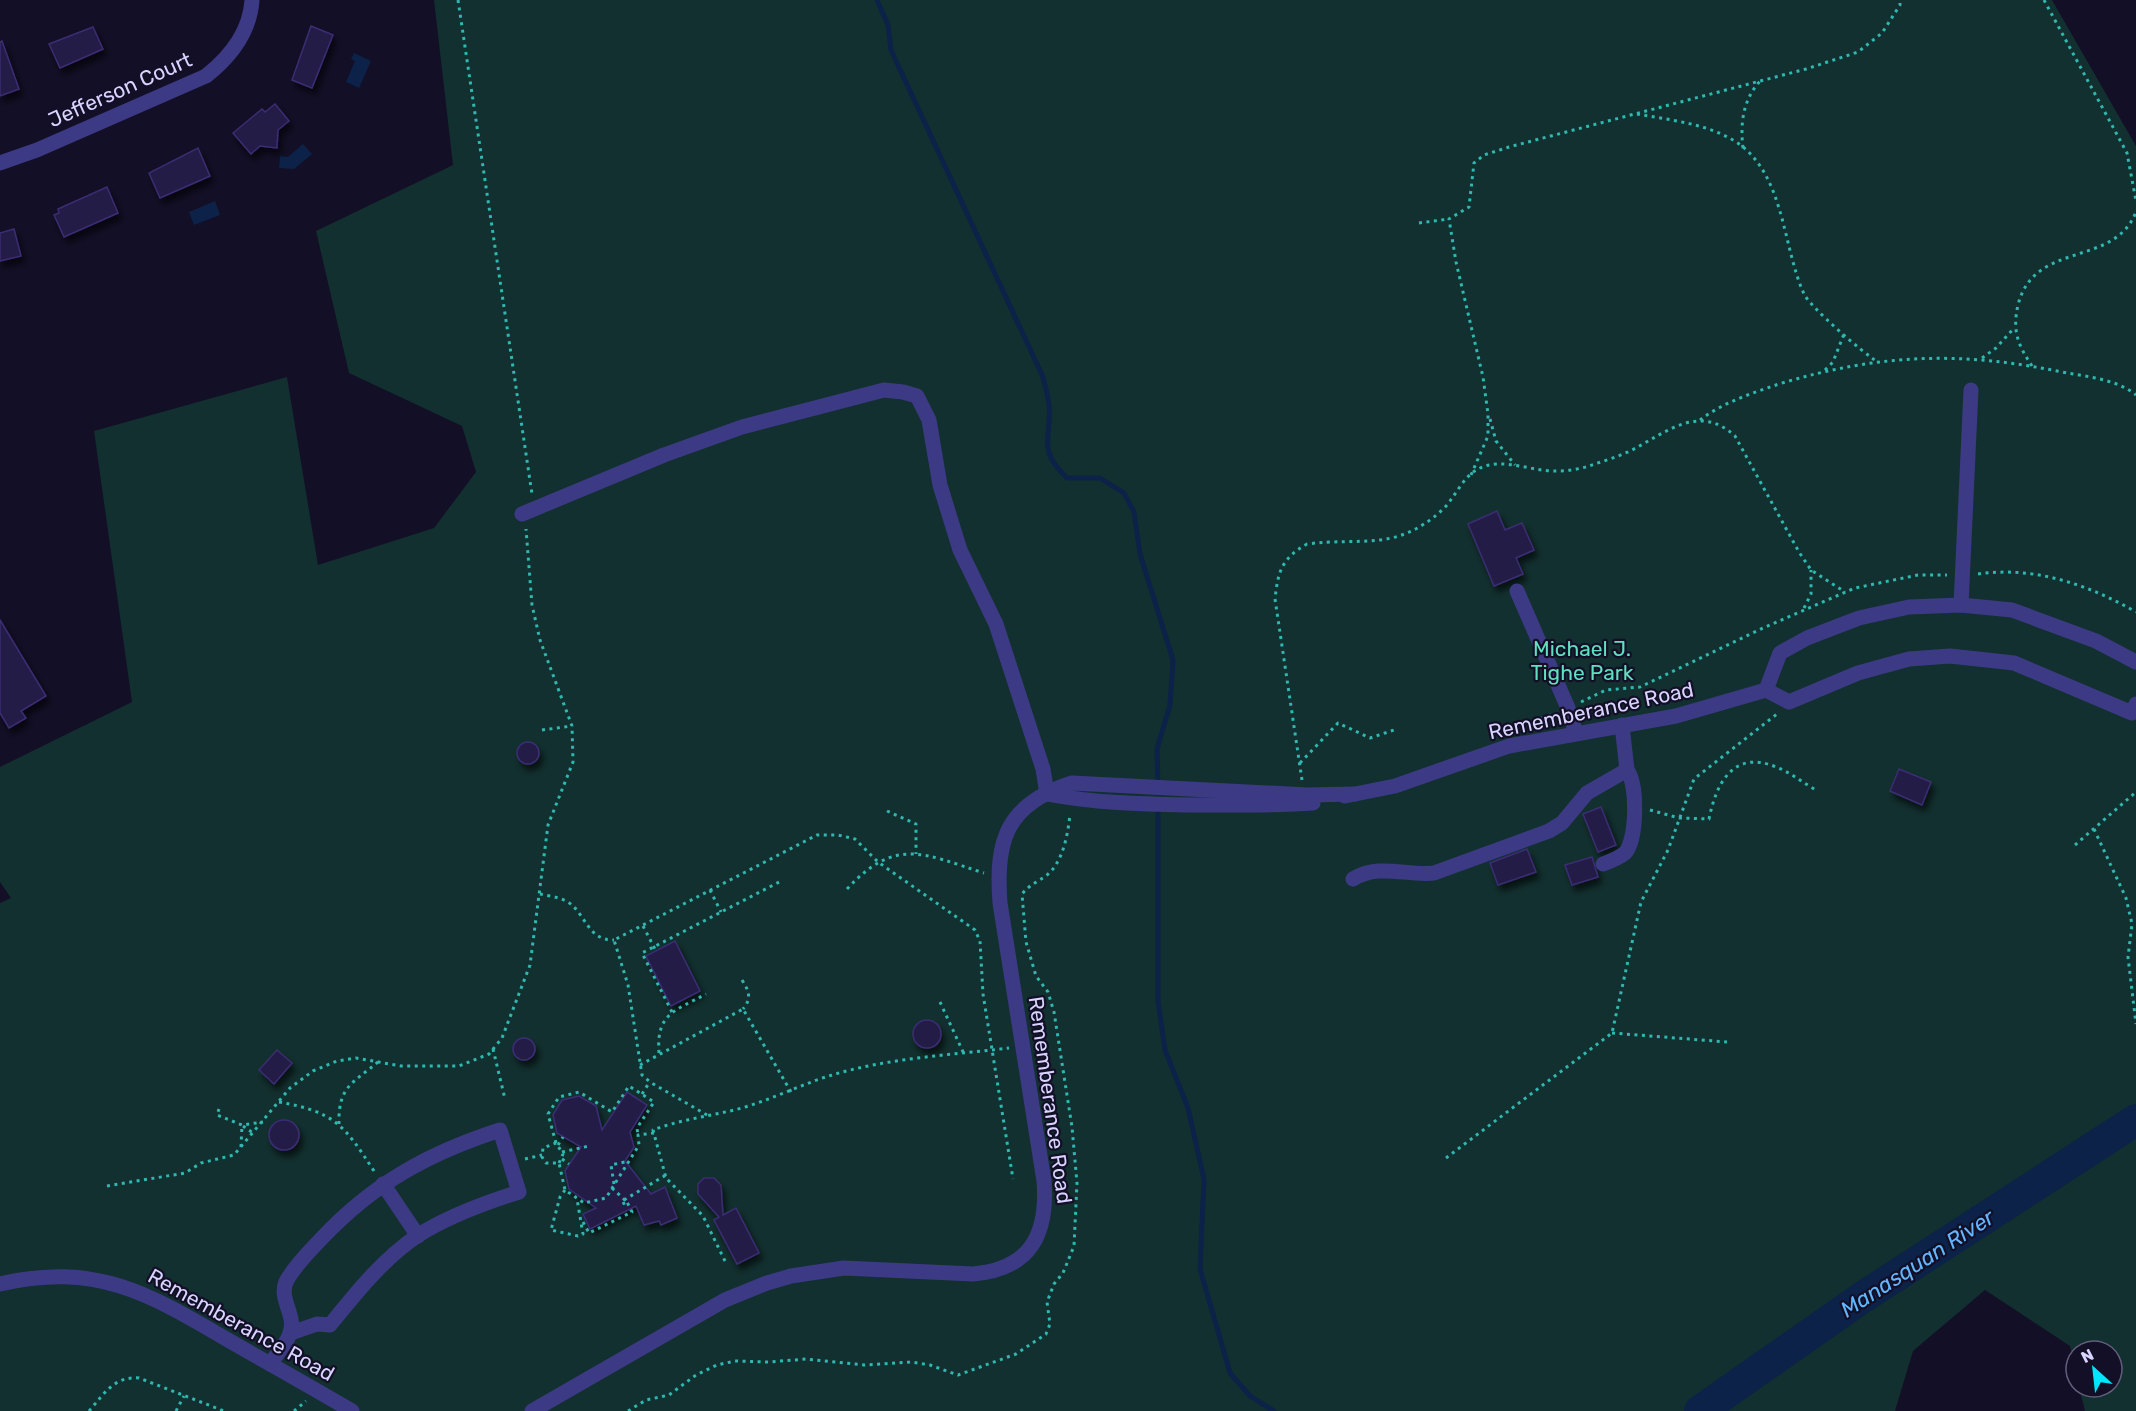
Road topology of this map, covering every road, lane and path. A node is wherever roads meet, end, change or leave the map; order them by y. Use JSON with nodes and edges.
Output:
{"nodes":[{"id":1,"x":252,"y":0,"type":"edge"},
{"id":2,"x":458,"y":0,"type":"edge"},
{"id":3,"x":1900,"y":0,"type":"edge"},
{"id":4,"x":2044,"y":0,"type":"edge"},
{"id":5,"x":1761,"y":81,"type":"junction"},
{"id":6,"x":1635,"y":114,"type":"junction"},
{"id":7,"x":1743,"y":149,"type":"junction"},
{"id":8,"x":0,"y":163,"type":"edge"},
{"id":9,"x":2136,"y":201,"type":"edge"},
{"id":10,"x":2136,"y":212,"type":"edge"},
{"id":11,"x":1449,"y":219,"type":"junction"},
{"id":12,"x":1419,"y":223,"type":"dead end"},
{"id":13,"x":2015,"y":327,"type":"junction"},
{"id":14,"x":1844,"y":334,"type":"junction"},
{"id":15,"x":1980,"y":359,"type":"junction"},
{"id":16,"x":1878,"y":362,"type":"junction"},
{"id":17,"x":2032,"y":366,"type":"junction"},
{"id":18,"x":1824,"y":372,"type":"junction"},
{"id":19,"x":1971,"y":390,"type":"dead end"},
{"id":20,"x":2136,"y":395,"type":"edge"},
{"id":21,"x":1488,"y":414,"type":"junction"},
{"id":22,"x":1700,"y":420,"type":"junction"},
{"id":23,"x":1516,"y":466,"type":"junction"},
{"id":24,"x":1470,"y":476,"type":"junction"},
{"id":25,"x":522,"y":514,"type":"junction"},
{"id":26,"x":1811,"y":570,"type":"junction"},
{"id":27,"x":1961,"y":575,"type":"junction"},
{"id":28,"x":1517,"y":591,"type":"dead end"},
{"id":29,"x":1846,"y":592,"type":"junction"},
{"id":30,"x":1961,"y":605,"type":"junction"},
{"id":31,"x":1803,"y":610,"type":"junction"},
{"id":32,"x":2136,"y":612,"type":"edge"},
{"id":33,"x":2136,"y":662,"type":"edge"},
{"id":34,"x":1766,"y":690,"type":"junction"},
{"id":35,"x":1789,"y":702,"type":"junction"},
{"id":36,"x":2136,"y":704,"type":"edge"},
{"id":37,"x":1568,"y":708,"type":"junction"},
{"id":38,"x":1622,"y":725,"type":"junction"},
{"id":39,"x":572,"y":726,"type":"junction"},
{"id":40,"x":1516,"y":727,"type":"dead end"},
{"id":41,"x":1398,"y":729,"type":"dead end"},
{"id":42,"x":542,"y":730,"type":"dead end"},
{"id":43,"x":1576,"y":733,"type":"junction"},
{"id":44,"x":1300,"y":764,"type":"junction"},
{"id":45,"x":1627,"y":770,"type":"junction"},
{"id":46,"x":1302,"y":780,"type":"junction"},
{"id":47,"x":1310,"y":788,"type":"junction"},
{"id":48,"x":1816,"y":790,"type":"dead end"},
{"id":49,"x":2136,"y":792,"type":"edge"},
{"id":50,"x":1047,"y":794,"type":"junction"},
{"id":51,"x":1355,"y":794,"type":"junction"},
{"id":52,"x":1071,"y":799,"type":"junction"},
{"id":53,"x":1637,"y":804,"type":"junction"},
{"id":54,"x":887,"y":811,"type":"dead end"},
{"id":55,"x":1679,"y":818,"type":"junction"},
{"id":56,"x":2094,"y":829,"type":"junction"},
{"id":57,"x":2075,"y":845,"type":"dead end"},
{"id":58,"x":916,"y":854,"type":"junction"},
{"id":59,"x":878,"y":862,"type":"junction"},
{"id":60,"x":1604,"y":864,"type":"dead end"},
{"id":61,"x":998,"y":878,"type":"junction"},
{"id":62,"x":1353,"y":879,"type":"dead end"},
{"id":63,"x":783,"y":880,"type":"dead end"},
{"id":64,"x":848,"y":889,"type":"dead end"},
{"id":65,"x":710,"y":890,"type":"junction"},
{"id":66,"x":540,"y":894,"type":"junction"},
{"id":67,"x":721,"y":912,"type":"junction"},
{"id":68,"x":642,"y":925,"type":"junction"},
{"id":69,"x":614,"y":940,"type":"junction"},
{"id":70,"x":655,"y":949,"type":"junction"},
{"id":71,"x":742,"y":980,"type":"dead end"},
{"id":72,"x":706,"y":994,"type":"dead end"},
{"id":73,"x":940,"y":1002,"type":"dead end"},
{"id":74,"x":743,"y":1009,"type":"junction"},
{"id":75,"x":672,"y":1012,"type":"junction"},
{"id":76,"x":2136,"y":1024,"type":"edge"},
{"id":77,"x":1612,"y":1033,"type":"junction"},
{"id":78,"x":1727,"y":1042,"type":"dead end"},
{"id":79,"x":1023,"y":1046,"type":"junction"},
{"id":80,"x":493,"y":1049,"type":"junction"},
{"id":81,"x":992,"y":1050,"type":"junction"},
{"id":82,"x":659,"y":1053,"type":"junction"},
{"id":83,"x":964,"y":1054,"type":"junction"},
{"id":84,"x":379,"y":1061,"type":"junction"},
{"id":85,"x":640,"y":1065,"type":"junction"},
{"id":86,"x":650,"y":1082,"type":"junction"},
{"id":87,"x":790,"y":1092,"type":"junction"},
{"id":88,"x":642,"y":1094,"type":"junction"},
{"id":89,"x":505,"y":1099,"type":"dead end"},
{"id":90,"x":279,"y":1102,"type":"junction"},
{"id":91,"x":219,"y":1109,"type":"dead end"},
{"id":92,"x":707,"y":1115,"type":"junction"},
{"id":93,"x":263,"y":1122,"type":"junction"},
{"id":94,"x":339,"y":1124,"type":"junction"},
{"id":95,"x":242,"y":1125,"type":"junction"},
{"id":96,"x":654,"y":1133,"type":"junction"},
{"id":97,"x":253,"y":1134,"type":"junction"},
{"id":98,"x":638,"y":1135,"type":"junction"},
{"id":99,"x":563,"y":1137,"type":"dead end"},
{"id":100,"x":557,"y":1144,"type":"junction"},
{"id":101,"x":589,"y":1146,"type":"dead end"},
{"id":102,"x":241,"y":1148,"type":"junction"},
{"id":103,"x":562,"y":1152,"type":"junction"},
{"id":104,"x":542,"y":1155,"type":"junction"},
{"id":105,"x":1446,"y":1158,"type":"dead end"},
{"id":106,"x":562,"y":1159,"type":"junction"},
{"id":107,"x":521,"y":1160,"type":"dead end"},
{"id":108,"x":629,"y":1161,"type":"junction"},
{"id":109,"x":560,"y":1163,"type":"junction"},
{"id":110,"x":569,"y":1164,"type":"dead end"},
{"id":111,"x":666,"y":1175,"type":"junction"},
{"id":112,"x":1013,"y":1179,"type":"dead end"},
{"id":113,"x":383,"y":1184,"type":"junction"},
{"id":114,"x":107,"y":1186,"type":"dead end"},
{"id":115,"x":613,"y":1186,"type":"junction"},
{"id":116,"x":565,"y":1190,"type":"junction"},
{"id":117,"x":576,"y":1198,"type":"junction"},
{"id":118,"x":595,"y":1200,"type":"junction"},
{"id":119,"x":626,"y":1201,"type":"junction"},
{"id":120,"x":620,"y":1205,"type":"dead end"},
{"id":121,"x":599,"y":1206,"type":"dead end"},
{"id":122,"x":584,"y":1222,"type":"junction"},
{"id":123,"x":418,"y":1236,"type":"junction"},
{"id":124,"x":726,"y":1261,"type":"dead end"},
{"id":125,"x":0,"y":1284,"type":"edge"},
{"id":126,"x":291,"y":1333,"type":"junction"},
{"id":127,"x":270,"y":1364,"type":"junction"},
{"id":128,"x":184,"y":1396,"type":"junction"},
{"id":129,"x":89,"y":1411,"type":"edge"},
{"id":130,"x":176,"y":1411,"type":"edge"},
{"id":131,"x":224,"y":1411,"type":"edge"},
{"id":132,"x":352,"y":1411,"type":"edge"},
{"id":133,"x":532,"y":1411,"type":"edge"},
{"id":134,"x":628,"y":1411,"type":"edge"}],
"edges":[{"from":1,"to":8,"type":"street","name":"Jefferson Court"},
{"from":2,"to":25,"type":"path"},
{"from":3,"to":5,"type":"path"},
{"from":4,"to":9,"type":"path"},
{"from":5,"to":6,"type":"path"},
{"from":5,"to":7,"type":"path"},
{"from":6,"to":7,"type":"path"},
{"from":6,"to":11,"type":"path"},
{"from":7,"to":14,"type":"path"},
{"from":10,"to":13,"type":"path"},
{"from":11,"to":12,"type":"path"},
{"from":11,"to":21,"type":"path"},
{"from":13,"to":15,"type":"path"},
{"from":13,"to":17,"type":"path"},
{"from":14,"to":16,"type":"path"},
{"from":14,"to":18,"type":"path"},
{"from":15,"to":16,"type":"path"},
{"from":15,"to":17,"type":"path"},
{"from":16,"to":18,"type":"path"},
{"from":17,"to":20,"type":"path"},
{"from":18,"to":22,"type":"path"},
{"from":19,"to":27,"type":"street"},
{"from":21,"to":23,"type":"path"},
{"from":21,"to":24,"type":"path"},
{"from":22,"to":23,"type":"path"},
{"from":22,"to":26,"type":"path"},
{"from":23,"to":24,"type":"path"},
{"from":24,"to":44,"type":"path"},
{"from":25,"to":39,"type":"path"},
{"from":25,"to":50,"type":"street"},
{"from":26,"to":29,"type":"path"},
{"from":26,"to":31,"type":"path"},
{"from":27,"to":29,"type":"path"},
{"from":27,"to":30,"type":"street"},
{"from":27,"to":32,"type":"path"},
{"from":28,"to":37,"type":"street"},
{"from":29,"to":31,"type":"path"},
{"from":30,"to":33,"type":"street"},
{"from":30,"to":34,"type":"street"},
{"from":31,"to":37,"type":"path"},
{"from":34,"to":35,"type":"street"},
{"from":34,"to":38,"type":"street","name":"Rememberance Road"},
{"from":35,"to":36,"type":"street"},
{"from":35,"to":55,"type":"path"},
{"from":37,"to":40,"type":"path"},
{"from":37,"to":43,"type":"street"},
{"from":38,"to":43,"type":"street","name":"Rememberance Road"},
{"from":38,"to":45,"type":"street"},
{"from":39,"to":42,"type":"path"},
{"from":39,"to":66,"type":"path"},
{"from":41,"to":44,"type":"path"},
{"from":43,"to":51,"type":"street","name":"Rememberance Road"},
{"from":44,"to":46,"type":"path"},
{"from":45,"to":53,"type":"street"},
{"from":45,"to":62,"type":"street"},
{"from":46,"to":47,"type":"path"},
{"from":46,"to":47,"type":"path"},
{"from":47,"to":50,"type":"street","name":"Rememberance Road"},
{"from":47,"to":51,"type":"street","name":"Rememberance Road"},
{"from":48,"to":55,"type":"path"},
{"from":49,"to":56,"type":"path"},
{"from":50,"to":52,"type":"street","name":"Rememberance Road"},
{"from":50,"to":61,"type":"street","name":"Rememberance Road"},
{"from":51,"to":52,"type":"street","name":"Rememberance Road"},
{"from":52,"to":134,"type":"path"},
{"from":53,"to":55,"type":"path"},
{"from":53,"to":60,"type":"street"},
{"from":54,"to":58,"type":"path"},
{"from":55,"to":77,"type":"path"},
{"from":56,"to":57,"type":"path"},
{"from":56,"to":76,"type":"path"},
{"from":58,"to":59,"type":"path"},
{"from":58,"to":61,"type":"path"},
{"from":59,"to":64,"type":"path"},
{"from":59,"to":65,"type":"path"},
{"from":59,"to":81,"type":"path"},
{"from":61,"to":79,"type":"street","name":"Rememberance Road"},
{"from":63,"to":67,"type":"path"},
{"from":65,"to":67,"type":"path"},
{"from":65,"to":68,"type":"path"},
{"from":66,"to":69,"type":"path"},
{"from":66,"to":80,"type":"path"},
{"from":67,"to":70,"type":"path"},
{"from":68,"to":69,"type":"path"},
{"from":68,"to":70,"type":"path"},
{"from":69,"to":85,"type":"path"},
{"from":70,"to":75,"type":"path"},
{"from":71,"to":74,"type":"path"},
{"from":72,"to":75,"type":"path"},
{"from":73,"to":83,"type":"path"},
{"from":74,"to":82,"type":"path"},
{"from":74,"to":87,"type":"path"},
{"from":75,"to":82,"type":"path"},
{"from":77,"to":78,"type":"path"},
{"from":77,"to":105,"type":"path"},
{"from":79,"to":81,"type":"path"},
{"from":79,"to":133,"type":"street","name":"Rememberance Road"},
{"from":80,"to":84,"type":"path"},
{"from":80,"to":89,"type":"path"},
{"from":81,"to":83,"type":"path"},
{"from":81,"to":112,"type":"path"},
{"from":82,"to":85,"type":"path"},
{"from":83,"to":87,"type":"path"},
{"from":84,"to":90,"type":"path"},
{"from":84,"to":94,"type":"path"},
{"from":85,"to":86,"type":"path"},
{"from":86,"to":88,"type":"path"},
{"from":86,"to":92,"type":"path"},
{"from":87,"to":92,"type":"path"},
{"from":88,"to":98,"type":"path"},
{"from":88,"to":100,"type":"path"},
{"from":90,"to":93,"type":"path"},
{"from":90,"to":94,"type":"path"},
{"from":91,"to":95,"type":"path"},
{"from":92,"to":96,"type":"path"},
{"from":93,"to":95,"type":"path"},
{"from":93,"to":97,"type":"path"},
{"from":94,"to":113,"type":"path"},
{"from":95,"to":97,"type":"path"},
{"from":95,"to":102,"type":"path"},
{"from":96,"to":98,"type":"path"},
{"from":96,"to":111,"type":"path"},
{"from":97,"to":102,"type":"path"},
{"from":98,"to":108,"type":"path"},
{"from":99,"to":100,"type":"path"},
{"from":100,"to":103,"type":"path"},
{"from":100,"to":104,"type":"path"},
{"from":101,"to":103,"type":"path"},
{"from":102,"to":114,"type":"path"},
{"from":103,"to":106,"type":"path"},
{"from":104,"to":107,"type":"path"},
{"from":104,"to":109,"type":"path"},
{"from":106,"to":109,"type":"path"},
{"from":106,"to":110,"type":"path"},
{"from":108,"to":115,"type":"path"},
{"from":108,"to":115,"type":"path"},
{"from":109,"to":116,"type":"path"},
{"from":111,"to":119,"type":"path"},
{"from":111,"to":124,"type":"path"},
{"from":113,"to":123,"type":"street"},
{"from":113,"to":123,"type":"street"},
{"from":113,"to":126,"type":"street"},
{"from":115,"to":118,"type":"path"},
{"from":115,"to":119,"type":"path"},
{"from":116,"to":117,"type":"path"},
{"from":116,"to":122,"type":"path"},
{"from":117,"to":118,"type":"path"},
{"from":117,"to":122,"type":"path"},
{"from":118,"to":121,"type":"path"},
{"from":119,"to":120,"type":"path"},
{"from":119,"to":122,"type":"path"},
{"from":123,"to":126,"type":"street"},
{"from":125,"to":127,"type":"street","name":"Rememberance Road"},
{"from":126,"to":127,"type":"street"},
{"from":127,"to":132,"type":"street","name":"Rememberance Road"},
{"from":128,"to":129,"type":"path"},
{"from":128,"to":130,"type":"path"},
{"from":128,"to":131,"type":"path"}]}
